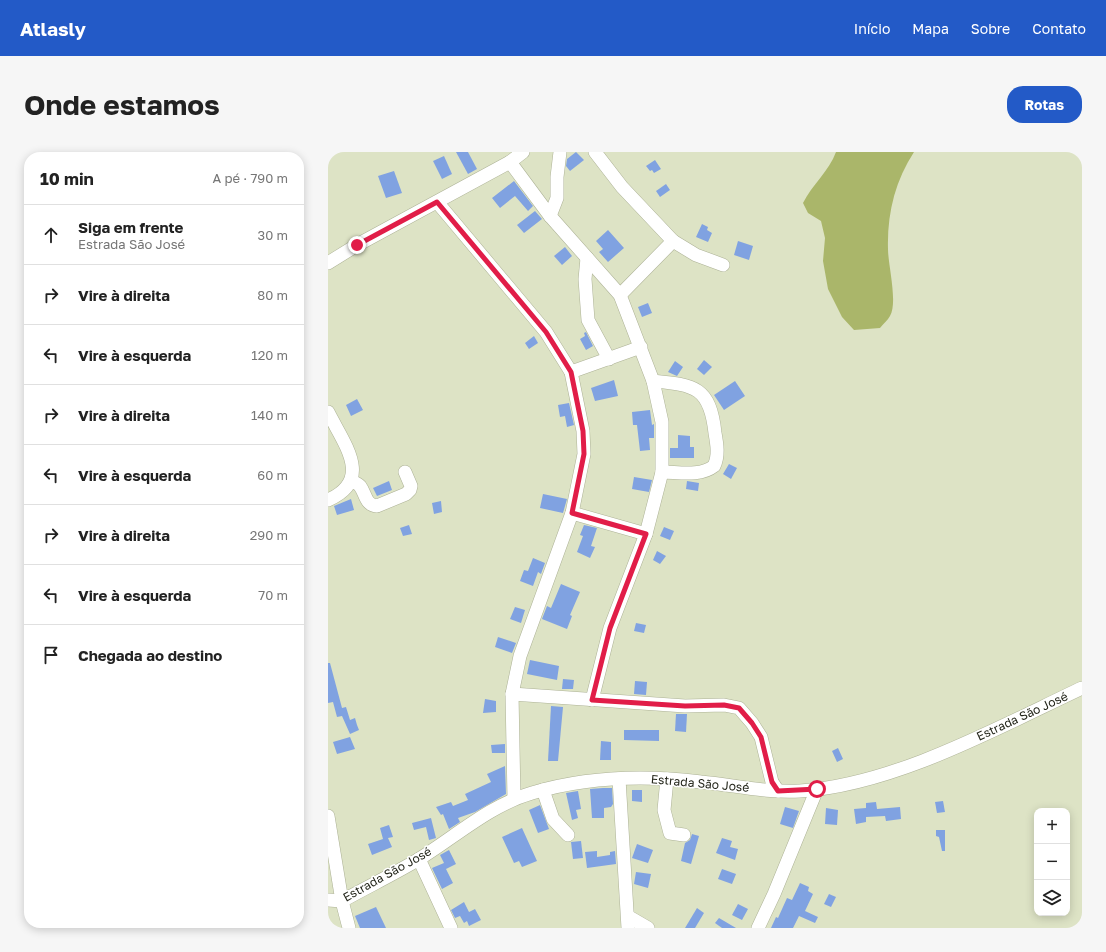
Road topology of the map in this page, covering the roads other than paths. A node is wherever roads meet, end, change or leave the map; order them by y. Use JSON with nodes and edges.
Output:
{"nodes":[{"id":1,"x":523,"y":152,"type":"edge"},
{"id":2,"x":560,"y":152,"type":"edge"},
{"id":3,"x":595,"y":152,"type":"edge"},
{"id":4,"x":510,"y":162,"type":"junction"},
{"id":5,"x":437,"y":202,"type":"junction"},
{"id":6,"x":550,"y":216,"type":"junction"},
{"id":7,"x":673,"y":241,"type":"junction"},
{"id":8,"x":587,"y":258,"type":"junction"},
{"id":9,"x":328,"y":263,"type":"edge"},
{"id":10,"x":723,"y":265,"type":"dead end"},
{"id":11,"x":620,"y":295,"type":"junction"},
{"id":12,"x":640,"y":347,"type":"junction"},
{"id":13,"x":609,"y":359,"type":"junction"},
{"id":14,"x":571,"y":372,"type":"junction"},
{"id":15,"x":653,"y":381,"type":"junction"},
{"id":16,"x":328,"y":412,"type":"edge"},
{"id":17,"x":405,"y":472,"type":"dead end"},
{"id":18,"x":662,"y":472,"type":"junction"},
{"id":19,"x":352,"y":481,"type":"junction"},
{"id":20,"x":328,"y":500,"type":"edge"},
{"id":21,"x":572,"y":513,"type":"junction"},
{"id":22,"x":646,"y":534,"type":"junction"},
{"id":23,"x":1082,"y":688,"type":"edge"},
{"id":24,"x":512,"y":694,"type":"junction"},
{"id":25,"x":592,"y":700,"type":"junction"},
{"id":26,"x":619,"y":779,"type":"junction"},
{"id":27,"x":667,"y":779,"type":"junction"},
{"id":28,"x":817,"y":789,"type":"junction"},
{"id":29,"x":543,"y":790,"type":"junction"},
{"id":30,"x":778,"y":791,"type":"junction"},
{"id":31,"x":514,"y":799,"type":"junction"},
{"id":32,"x":328,"y":816,"type":"edge"},
{"id":33,"x":568,"y":835,"type":"dead end"},
{"id":34,"x":684,"y":835,"type":"dead end"},
{"id":35,"x":418,"y":859,"type":"junction"},
{"id":36,"x":328,"y":900,"type":"edge"},
{"id":37,"x":342,"y":901,"type":"junction"},
{"id":38,"x":628,"y":923,"type":"edge"},
{"id":39,"x":349,"y":928,"type":"edge"},
{"id":40,"x":451,"y":928,"type":"edge"},
{"id":41,"x":648,"y":928,"type":"edge"},
{"id":42,"x":758,"y":928,"type":"edge"}],
"edges":[{"from":1,"to":4,"type":"street"},
{"from":2,"to":6,"type":"street"},
{"from":3,"to":7,"type":"street"},
{"from":4,"to":5,"type":"street"},
{"from":4,"to":6,"type":"street"},
{"from":5,"to":9,"type":"street"},
{"from":5,"to":14,"type":"street"},
{"from":6,"to":8,"type":"street"},
{"from":7,"to":10,"type":"street"},
{"from":7,"to":11,"type":"street"},
{"from":8,"to":11,"type":"street"},
{"from":8,"to":13,"type":"street"},
{"from":11,"to":12,"type":"street"},
{"from":12,"to":13,"type":"street"},
{"from":12,"to":15,"type":"street"},
{"from":13,"to":14,"type":"street"},
{"from":14,"to":21,"type":"street"},
{"from":15,"to":18,"type":"street"},
{"from":15,"to":18,"type":"street"},
{"from":16,"to":19,"type":"street"},
{"from":17,"to":19,"type":"street"},
{"from":18,"to":22,"type":"street"},
{"from":19,"to":20,"type":"street"},
{"from":21,"to":22,"type":"street"},
{"from":21,"to":24,"type":"street"},
{"from":22,"to":25,"type":"street"},
{"from":23,"to":28,"type":"street","name":"Estrada São José"},
{"from":24,"to":25,"type":"street"},
{"from":24,"to":31,"type":"street"},
{"from":25,"to":30,"type":"street"},
{"from":26,"to":27,"type":"street","name":"Estrada São José"},
{"from":26,"to":29,"type":"street","name":"Estrada São José"},
{"from":26,"to":38,"type":"street"},
{"from":27,"to":30,"type":"street","name":"Estrada São José"},
{"from":27,"to":34,"type":"street"},
{"from":28,"to":30,"type":"street","name":"Estrada São José"},
{"from":28,"to":42,"type":"street"},
{"from":29,"to":31,"type":"street","name":"Estrada São José"},
{"from":29,"to":33,"type":"street"},
{"from":31,"to":35,"type":"street","name":"Estrada São José"},
{"from":32,"to":37,"type":"street"},
{"from":35,"to":37,"type":"street","name":"Estrada São José"},
{"from":35,"to":40,"type":"street"},
{"from":36,"to":37,"type":"street","name":"Estrada São José"},
{"from":37,"to":39,"type":"street"},
{"from":38,"to":41,"type":"street"}]}
